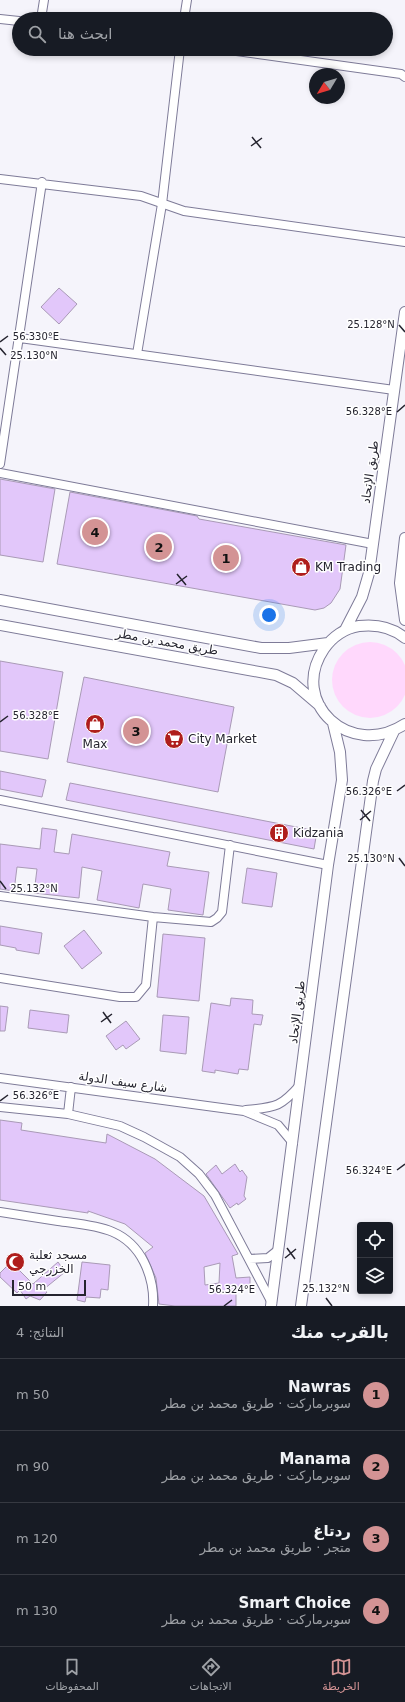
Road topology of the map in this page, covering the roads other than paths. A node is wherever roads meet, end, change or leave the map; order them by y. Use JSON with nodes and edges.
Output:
{"nodes":[{"id":1,"x":44,"y":0,"type":"edge"},
{"id":2,"x":187,"y":0,"type":"edge"},
{"id":3,"x":42,"y":12,"type":"edge"},
{"id":4,"x":185,"y":12,"type":"edge"},
{"id":5,"x":0,"y":18,"type":"edge"},
{"id":6,"x":12,"y":20,"type":"edge"},
{"id":7,"x":179,"y":56,"type":"edge"},
{"id":8,"x":271,"y":56,"type":"edge"},
{"id":9,"x":404,"y":75,"type":"edge"},
{"id":10,"x":0,"y":179,"type":"edge"},
{"id":11,"x":42,"y":182,"type":"junction"},
{"id":12,"x":162,"y":204,"type":"junction"},
{"id":13,"x":405,"y":242,"type":"edge"},
{"id":14,"x":405,"y":312,"type":"edge"},
{"id":15,"x":20,"y":338,"type":"junction"},
{"id":16,"x":137,"y":354,"type":"junction"},
{"id":17,"x":394,"y":390,"type":"junction"},
{"id":18,"x":0,"y":464,"type":"edge"},
{"id":19,"x":0,"y":473,"type":"edge"},
{"id":20,"x":405,"y":538,"type":"edge"},
{"id":21,"x":373,"y":544,"type":"junction"},
{"id":22,"x":0,"y":600,"type":"edge"},
{"id":23,"x":405,"y":620,"type":"edge"},
{"id":24,"x":0,"y":625,"type":"edge"},
{"id":25,"x":345,"y":630,"type":"junction"},
{"id":26,"x":405,"y":638,"type":"edge"},
{"id":27,"x":328,"y":643,"type":"junction"},
{"id":28,"x":320,"y":706,"type":"junction"},
{"id":29,"x":333,"y":723,"type":"junction"},
{"id":30,"x":405,"y":724,"type":"edge"},
{"id":31,"x":394,"y":731,"type":"junction"},
{"id":32,"x":0,"y":800,"type":"edge"},
{"id":33,"x":230,"y":845,"type":"junction"},
{"id":34,"x":328,"y":865,"type":"junction"},
{"id":35,"x":0,"y":896,"type":"edge"},
{"id":36,"x":153,"y":917,"type":"junction"},
{"id":37,"x":0,"y":978,"type":"edge"},
{"id":38,"x":0,"y":1078,"type":"edge"},
{"id":39,"x":300,"y":1084,"type":"junction"},
{"id":40,"x":71,"y":1087,"type":"junction"},
{"id":41,"x":0,"y":1106,"type":"edge"},
{"id":42,"x":244,"y":1111,"type":"junction"},
{"id":43,"x":68,"y":1114,"type":"junction"},
{"id":44,"x":293,"y":1143,"type":"junction"},
{"id":45,"x":0,"y":1212,"type":"edge"},
{"id":46,"x":278,"y":1250,"type":"junction"},
{"id":47,"x":249,"y":1259,"type":"junction"},
{"id":48,"x":271,"y":1304,"type":"edge"},
{"id":49,"x":153,"y":1306,"type":"edge"},
{"id":50,"x":301,"y":1306,"type":"edge"}],
"edges":[{"from":1,"to":3,"type":"street"},
{"from":2,"to":4,"type":"street"},
{"from":5,"to":6,"type":"street"},
{"from":7,"to":12,"type":"street"},
{"from":8,"to":9,"type":"street"},
{"from":10,"to":11,"type":"street"},
{"from":11,"to":12,"type":"street"},
{"from":11,"to":15,"type":"street"},
{"from":12,"to":13,"type":"street"},
{"from":12,"to":16,"type":"street"},
{"from":14,"to":17,"type":"street","name":"طريق اﻹتحاد"},
{"from":15,"to":16,"type":"street"},
{"from":15,"to":18,"type":"street"},
{"from":16,"to":17,"type":"street"},
{"from":17,"to":21,"type":"street","name":"طريق اﻹتحاد"},
{"from":19,"to":21,"type":"street"},
{"from":20,"to":23,"type":"street"},
{"from":21,"to":25,"type":"street","name":"طريق اﻹتحاد"},
{"from":22,"to":27,"type":"street","name":"طريق محمد بن مطر"},
{"from":24,"to":28,"type":"street","name":"طريق محمد بن مطر"},
{"from":25,"to":26,"type":"street"},
{"from":25,"to":27,"type":"street"},
{"from":27,"to":28,"type":"street"},
{"from":28,"to":29,"type":"street"},
{"from":29,"to":31,"type":"street"},
{"from":29,"to":34,"type":"street","name":"طريق اﻹتحاد"},
{"from":30,"to":31,"type":"street"},
{"from":31,"to":50,"type":"street"},
{"from":32,"to":33,"type":"street"},
{"from":33,"to":34,"type":"street"},
{"from":33,"to":36,"type":"street"},
{"from":34,"to":39,"type":"street","name":"طريق اﻹتحاد"},
{"from":35,"to":36,"type":"street"},
{"from":36,"to":37,"type":"street"},
{"from":38,"to":40,"type":"street","name":"شارع سيف الدولة"},
{"from":39,"to":42,"type":"street","name":"شارع سيف الدولة"},
{"from":39,"to":44,"type":"street","name":"طريق اﻹتحاد"},
{"from":40,"to":42,"type":"street","name":"شارع سيف الدولة"},
{"from":40,"to":43,"type":"street"},
{"from":41,"to":43,"type":"street"},
{"from":42,"to":44,"type":"street","name":"شارع سيف الدولة"},
{"from":43,"to":47,"type":"street"},
{"from":44,"to":46,"type":"street","name":"طريق اﻹتحاد"},
{"from":45,"to":49,"type":"street"},
{"from":46,"to":47,"type":"street"},
{"from":46,"to":48,"type":"street","name":"طريق اﻹتحاد"},
{"from":47,"to":48,"type":"street"}]}
